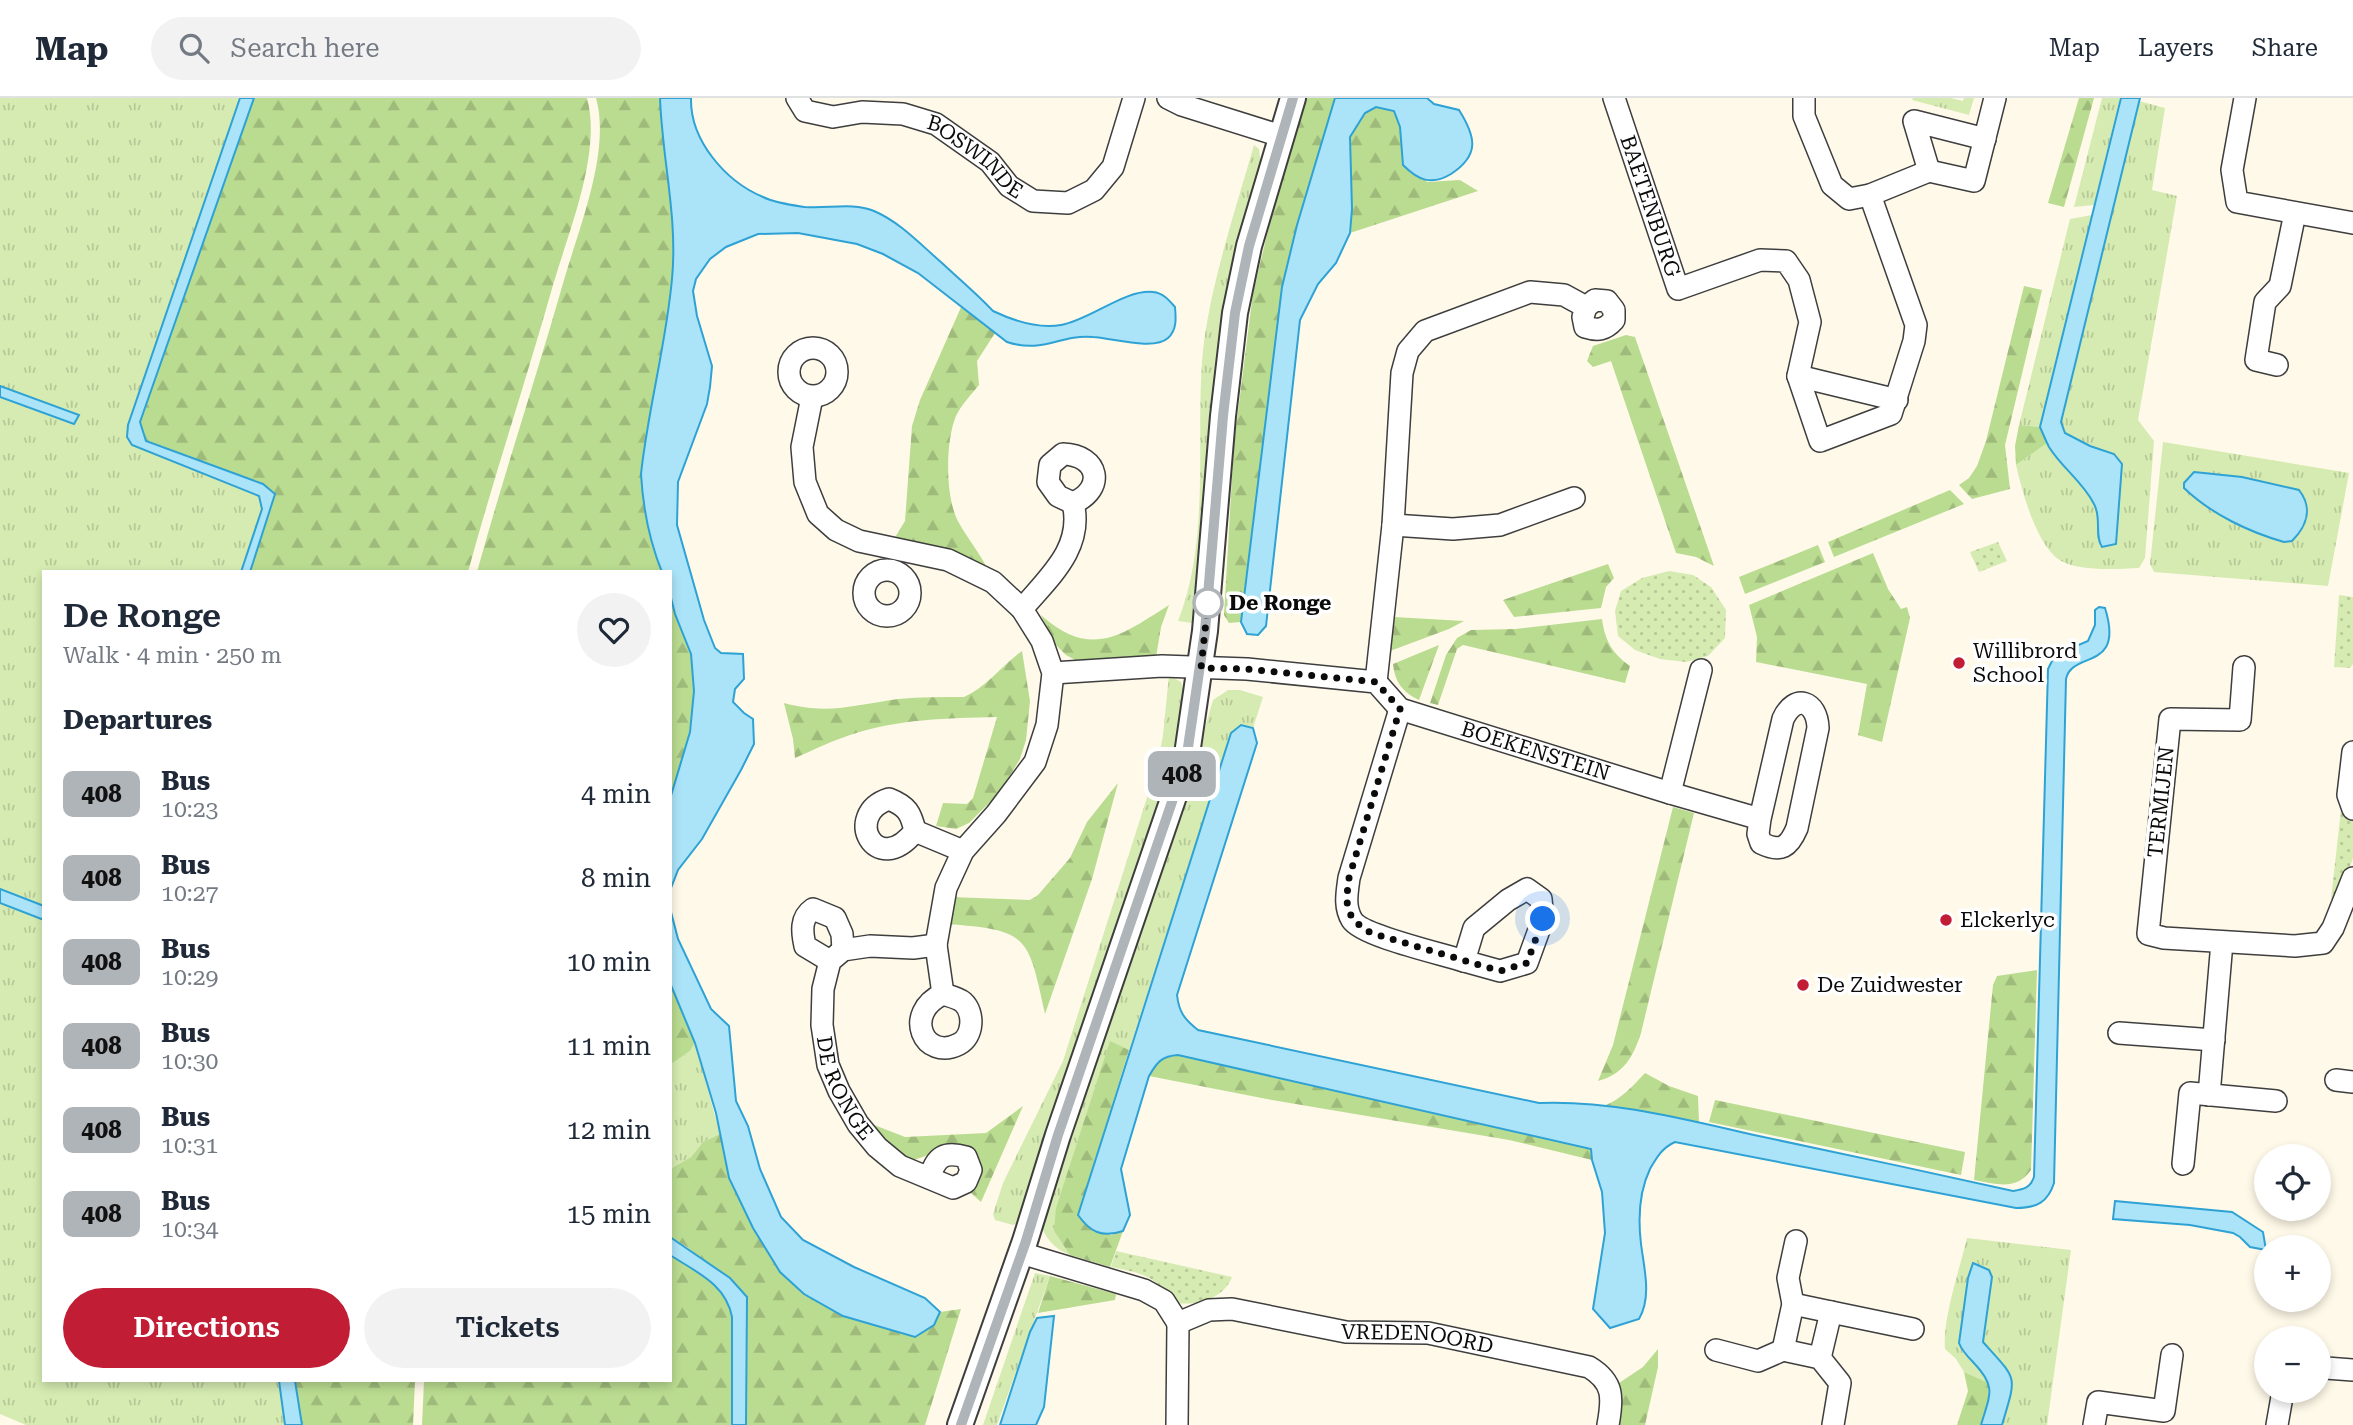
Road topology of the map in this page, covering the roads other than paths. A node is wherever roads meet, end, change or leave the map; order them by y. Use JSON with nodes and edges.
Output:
{"nodes":[{"id":1,"x":797,"y":98,"type":"edge"},
{"id":2,"x":1134,"y":98,"type":"edge"},
{"id":3,"x":1168,"y":98,"type":"edge"},
{"id":4,"x":1293,"y":98,"type":"edge"},
{"id":5,"x":1614,"y":98,"type":"edge"},
{"id":6,"x":1804,"y":98,"type":"edge"},
{"id":7,"x":1995,"y":98,"type":"edge"},
{"id":8,"x":2245,"y":98,"type":"edge"},
{"id":9,"x":1281,"y":136,"type":"junction"},
{"id":10,"x":1985,"y":139,"type":"junction"},
{"id":11,"x":1930,"y":171,"type":"junction"},
{"id":12,"x":1870,"y":195,"type":"junction"},
{"id":13,"x":2295,"y":213,"type":"junction"},
{"id":14,"x":2353,"y":223,"type":"edge"},
{"id":15,"x":1586,"y":307,"type":"dead end"},
{"id":16,"x":2277,"y":365,"type":"dead end"},
{"id":17,"x":1798,"y":376,"type":"junction"},
{"id":18,"x":812,"y":397,"type":"dead end"},
{"id":19,"x":1897,"y":400,"type":"junction"},
{"id":20,"x":1574,"y":498,"type":"dead end"},
{"id":21,"x":1073,"y":503,"type":"dead end"},
{"id":22,"x":1393,"y":525,"type":"junction"},
{"id":23,"x":1022,"y":609,"type":"junction"},
{"id":24,"x":2244,"y":667,"type":"dead end"},
{"id":25,"x":1201,"y":668,"type":"junction"},
{"id":26,"x":1701,"y":670,"type":"dead end"},
{"id":27,"x":1054,"y":673,"type":"junction"},
{"id":28,"x":1376,"y":682,"type":"junction"},
{"id":29,"x":1400,"y":709,"type":"junction"},
{"id":30,"x":2353,"y":752,"type":"edge"},
{"id":31,"x":1671,"y":793,"type":"junction"},
{"id":32,"x":2353,"y":809,"type":"edge"},
{"id":33,"x":1760,"y":819,"type":"junction"},
{"id":34,"x":915,"y":831,"type":"dead end"},
{"id":35,"x":963,"y":851,"type":"junction"},
{"id":36,"x":2353,"y":878,"type":"edge"},
{"id":37,"x":2222,"y":942,"type":"junction"},
{"id":38,"x":936,"y":945,"type":"junction"},
{"id":39,"x":1464,"y":961,"type":"dead end"},
{"id":40,"x":943,"y":994,"type":"dead end"},
{"id":41,"x":2119,"y":1033,"type":"dead end"},
{"id":42,"x":2214,"y":1040,"type":"junction"},
{"id":43,"x":2209,"y":1095,"type":"junction"},
{"id":44,"x":2276,"y":1101,"type":"dead end"},
{"id":45,"x":2183,"y":1164,"type":"dead end"},
{"id":46,"x":930,"y":1177,"type":"dead end"},
{"id":47,"x":1796,"y":1241,"type":"dead end"},
{"id":48,"x":1021,"y":1253,"type":"junction"},
{"id":49,"x":1793,"y":1304,"type":"junction"},
{"id":50,"x":1831,"y":1312,"type":"junction"},
{"id":51,"x":1178,"y":1323,"type":"junction"},
{"id":52,"x":1913,"y":1329,"type":"dead end"},
{"id":53,"x":1716,"y":1350,"type":"dead end"},
{"id":54,"x":1783,"y":1350,"type":"junction"},
{"id":55,"x":2172,"y":1355,"type":"dead end"},
{"id":56,"x":1820,"y":1358,"type":"junction"},
{"id":57,"x":2331,"y":1368,"type":"edge"},
{"id":58,"x":2353,"y":1370,"type":"edge"},
{"id":59,"x":2281,"y":1403,"type":"edge"},
{"id":60,"x":961,"y":1425,"type":"edge"},
{"id":61,"x":1177,"y":1425,"type":"edge"},
{"id":62,"x":1608,"y":1425,"type":"edge"},
{"id":63,"x":1833,"y":1425,"type":"edge"},
{"id":64,"x":2094,"y":1425,"type":"edge"},
{"id":65,"x":2277,"y":1425,"type":"edge"}],
"edges":[{"from":1,"to":2,"type":"street","name":"BOSWINDE"},
{"from":3,"to":9,"type":"street"},
{"from":4,"to":9,"type":"street"},
{"from":5,"to":17,"type":"street","name":"BAETENBURG"},
{"from":6,"to":12,"type":"street"},
{"from":7,"to":10,"type":"street"},
{"from":8,"to":13,"type":"street"},
{"from":9,"to":25,"type":"street"},
{"from":10,"to":11,"type":"street"},
{"from":10,"to":11,"type":"street"},
{"from":11,"to":12,"type":"street"},
{"from":12,"to":19,"type":"street"},
{"from":13,"to":14,"type":"street"},
{"from":13,"to":16,"type":"street"},
{"from":15,"to":22,"type":"street"},
{"from":17,"to":19,"type":"street"},
{"from":17,"to":19,"type":"street"},
{"from":18,"to":23,"type":"street"},
{"from":20,"to":22,"type":"street"},
{"from":21,"to":23,"type":"street"},
{"from":22,"to":28,"type":"street"},
{"from":23,"to":27,"type":"street"},
{"from":24,"to":37,"type":"street","name":"TERMIJEN"},
{"from":25,"to":27,"type":"street"},
{"from":25,"to":28,"type":"street"},
{"from":25,"to":48,"type":"street"},
{"from":26,"to":31,"type":"street"},
{"from":27,"to":35,"type":"street"},
{"from":28,"to":29,"type":"street"},
{"from":29,"to":31,"type":"street","name":"BOEKENSTEIN"},
{"from":29,"to":39,"type":"street"},
{"from":30,"to":32,"type":"street"},
{"from":31,"to":33,"type":"street","name":"BOEKENSTEIN"},
{"from":33,"to":33,"type":"street"},
{"from":34,"to":35,"type":"street"},
{"from":35,"to":38,"type":"street"},
{"from":36,"to":37,"type":"street","name":"TERMIJEN"},
{"from":37,"to":42,"type":"street"},
{"from":38,"to":40,"type":"street"},
{"from":38,"to":46,"type":"street","name":"DE RONGE"},
{"from":41,"to":42,"type":"street"},
{"from":42,"to":43,"type":"street"},
{"from":43,"to":44,"type":"street"},
{"from":43,"to":45,"type":"street"},
{"from":47,"to":49,"type":"street"},
{"from":48,"to":51,"type":"street"},
{"from":48,"to":60,"type":"street"},
{"from":49,"to":50,"type":"street"},
{"from":49,"to":54,"type":"street"},
{"from":50,"to":52,"type":"street"},
{"from":50,"to":56,"type":"street"},
{"from":51,"to":61,"type":"street"},
{"from":51,"to":62,"type":"street","name":"VREDENOORD"},
{"from":53,"to":54,"type":"street"},
{"from":54,"to":56,"type":"street"},
{"from":55,"to":64,"type":"street"},
{"from":56,"to":63,"type":"street"},
{"from":57,"to":58,"type":"street"},
{"from":59,"to":65,"type":"street"}]}
